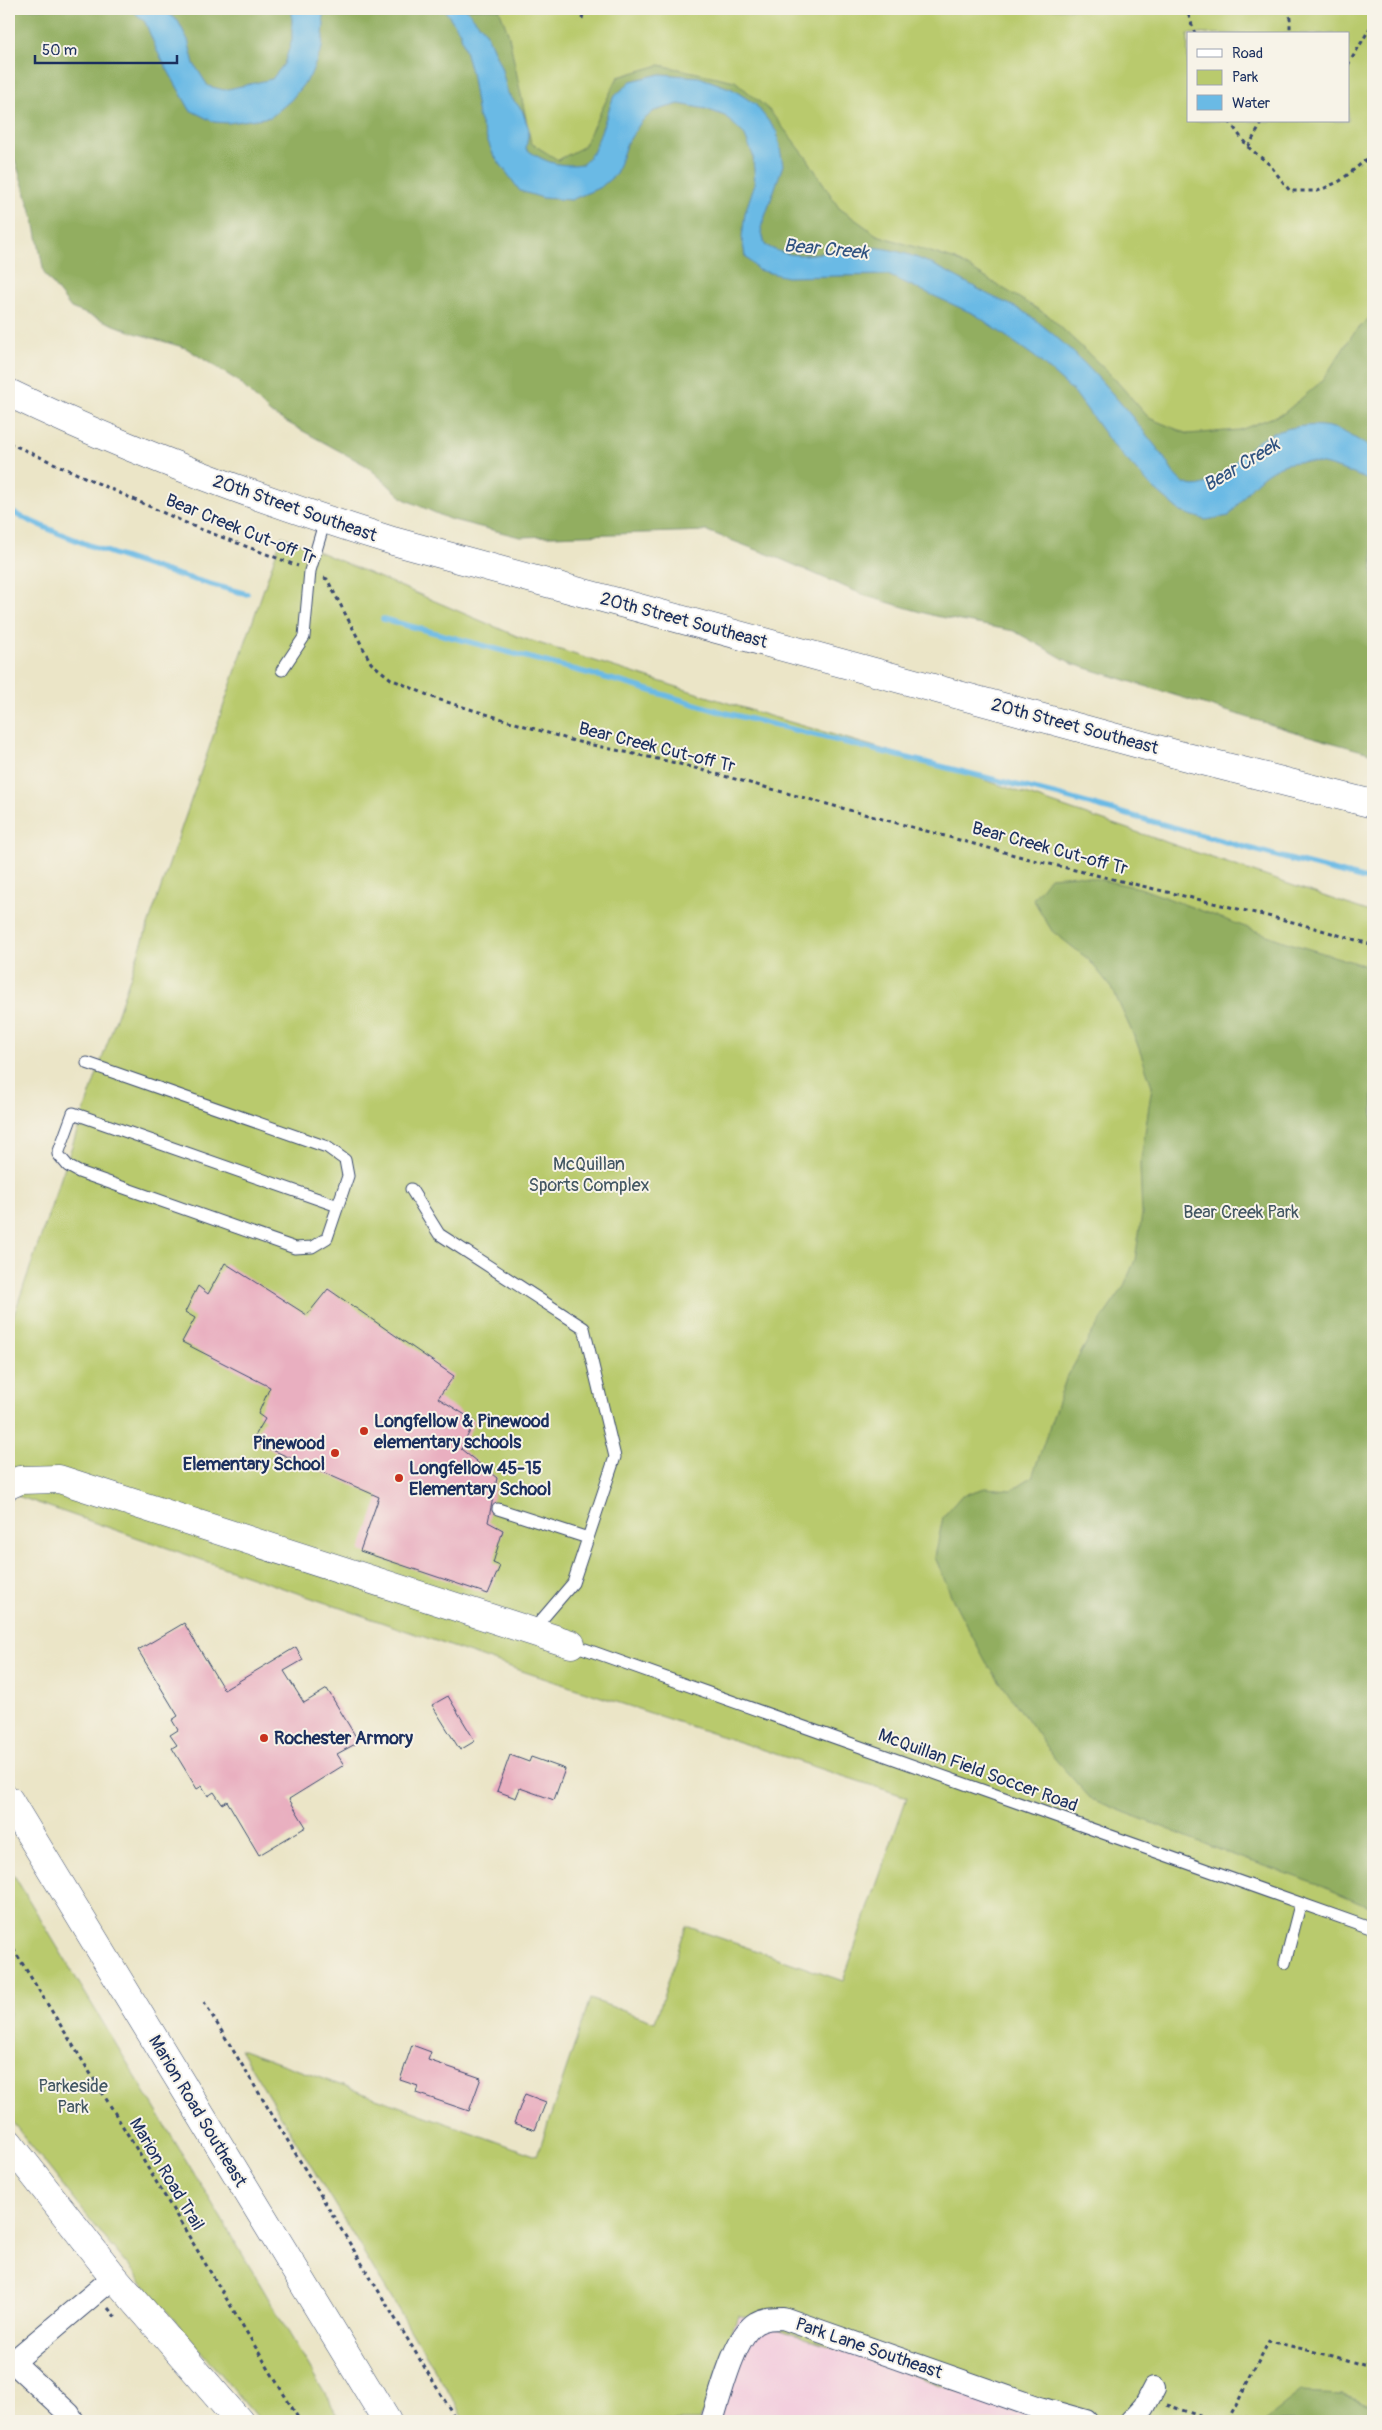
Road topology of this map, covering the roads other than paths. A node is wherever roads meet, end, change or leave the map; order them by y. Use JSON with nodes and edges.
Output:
{"nodes":[{"id":1,"x":9,"y":393,"type":"edge"},
{"id":2,"x":324,"y":520,"type":"junction"},
{"id":3,"x":282,"y":670,"type":"dead end"},
{"id":4,"x":1373,"y":804,"type":"edge"},
{"id":5,"x":87,"y":1063,"type":"dead end"},
{"id":6,"x":411,"y":1190,"type":"dead end"},
{"id":7,"x":338,"y":1206,"type":"junction"},
{"id":8,"x":9,"y":1485,"type":"edge"},
{"id":9,"x":498,"y":1509,"type":"dead end"},
{"id":10,"x":588,"y":1538,"type":"junction"},
{"id":11,"x":532,"y":1631,"type":"junction"},
{"id":12,"x":571,"y":1644,"type":"joint"},
{"id":13,"x":9,"y":1800,"type":"edge"},
{"id":14,"x":1300,"y":1905,"type":"junction"},
{"id":15,"x":1373,"y":1929,"type":"edge"},
{"id":16,"x":1285,"y":1963,"type":"dead end"},
{"id":17,"x":9,"y":2143,"type":"edge"},
{"id":18,"x":114,"y":2277,"type":"junction"},
{"id":19,"x":11,"y":2362,"type":"edge"},
{"id":20,"x":1158,"y":2396,"type":"road end"},
{"id":21,"x":73,"y":2421,"type":"edge"},
{"id":22,"x":239,"y":2421,"type":"edge"},
{"id":23,"x":387,"y":2421,"type":"edge"},
{"id":24,"x":712,"y":2421,"type":"edge"},
{"id":25,"x":1086,"y":2421,"type":"edge"},
{"id":26,"x":1131,"y":2421,"type":"edge"}],
"edges":[{"from":1,"to":2,"type":"street","name":"20th Street Southeast"},
{"from":2,"to":3,"type":"lane"},
{"from":2,"to":4,"type":"street","name":"20th Street Southeast"},
{"from":5,"to":7,"type":"lane"},
{"from":6,"to":10,"type":"lane"},
{"from":7,"to":7,"type":"lane"},
{"from":8,"to":11,"type":"street"},
{"from":9,"to":10,"type":"lane"},
{"from":10,"to":11,"type":"lane"},
{"from":11,"to":12,"type":"street"},
{"from":12,"to":14,"type":"lane","name":"McQuillan Field Soccer Road"},
{"from":13,"to":23,"type":"street","name":"Marion Road Southeast"},
{"from":14,"to":15,"type":"lane","name":"McQuillan Field Soccer Road"},
{"from":14,"to":16,"type":"lane"},
{"from":17,"to":18,"type":"street"},
{"from":18,"to":19,"type":"street"},
{"from":18,"to":22,"type":"street"},
{"from":19,"to":21,"type":"street"},
{"from":20,"to":26,"type":"street"},
{"from":24,"to":25,"type":"street","name":"Park Lane Southeast"}]}
